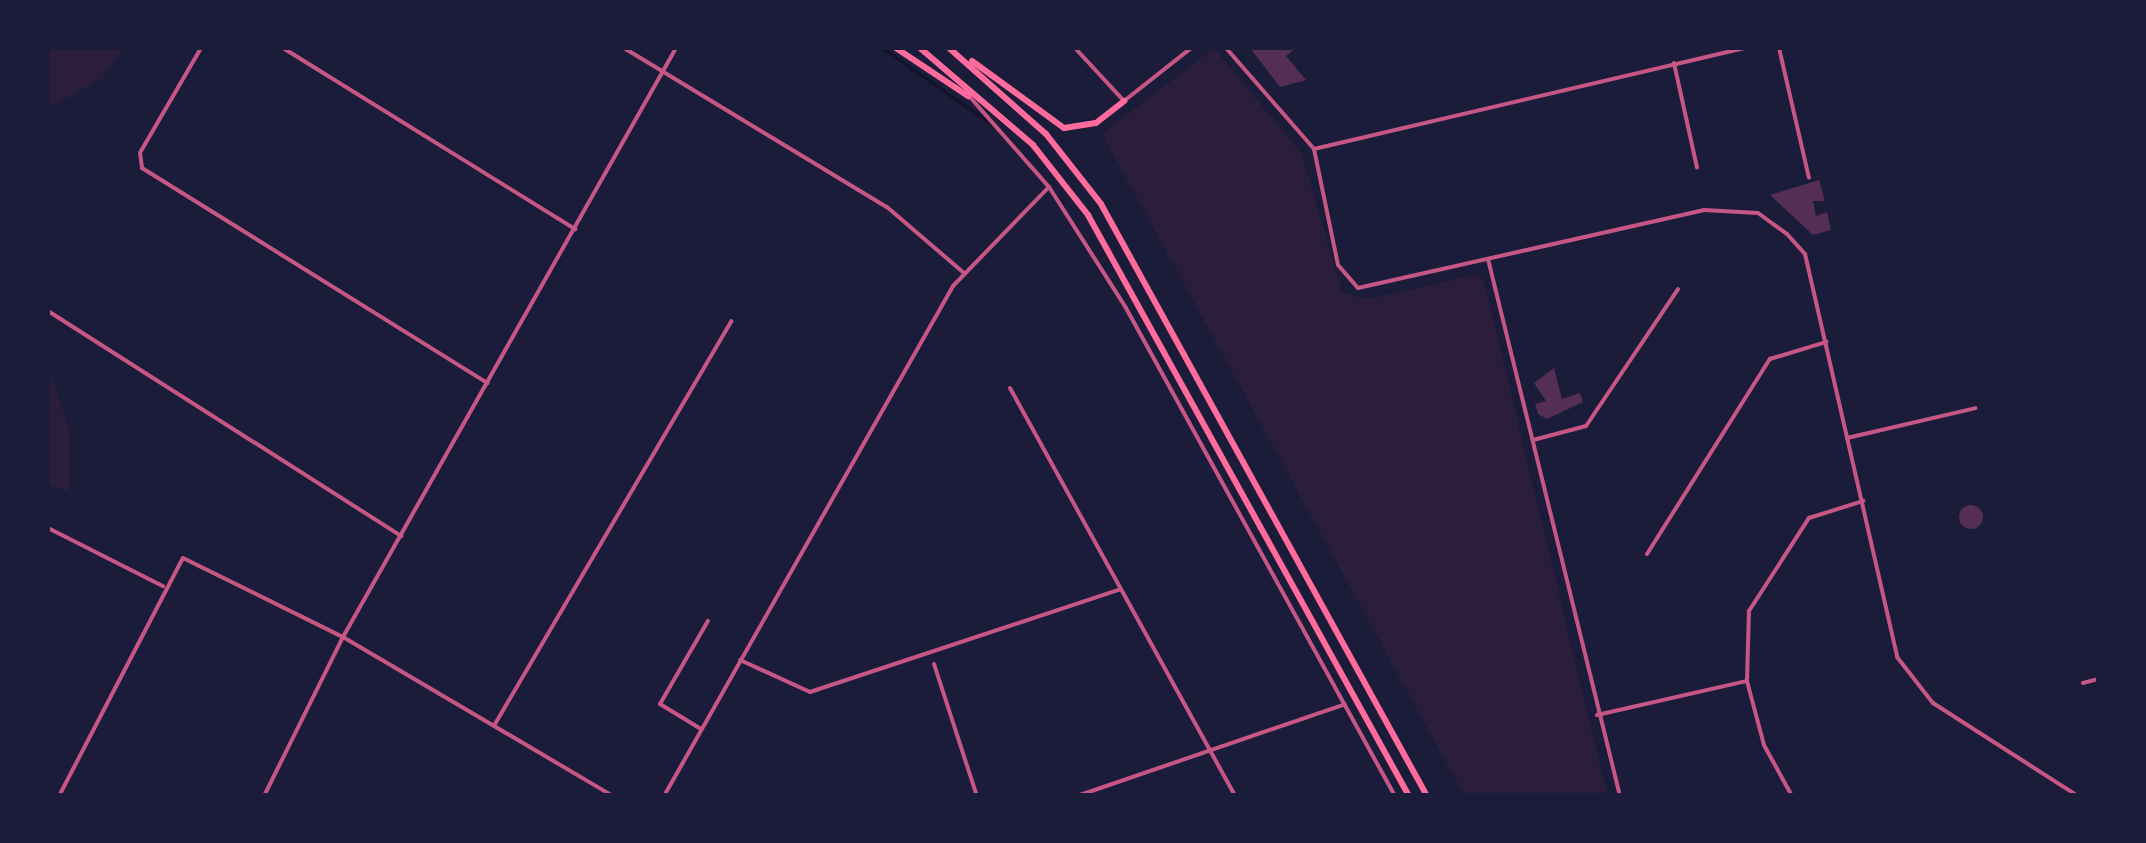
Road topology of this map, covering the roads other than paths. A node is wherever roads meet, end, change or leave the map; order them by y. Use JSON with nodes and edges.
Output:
{"nodes":[{"id":1,"x":201,"y":48,"type":"edge"},
{"id":2,"x":283,"y":48,"type":"edge"},
{"id":3,"x":624,"y":48,"type":"edge"},
{"id":4,"x":676,"y":48,"type":"edge"},
{"id":5,"x":896,"y":48,"type":"edge"},
{"id":6,"x":920,"y":48,"type":"edge"},
{"id":7,"x":949,"y":48,"type":"edge"},
{"id":8,"x":1075,"y":48,"type":"edge"},
{"id":9,"x":1191,"y":48,"type":"edge"},
{"id":10,"x":1226,"y":48,"type":"edge"},
{"id":11,"x":1742,"y":48,"type":"edge"},
{"id":12,"x":1779,"y":48,"type":"edge"},
{"id":13,"x":937,"y":58,"type":"junction"},
{"id":14,"x":964,"y":58,"type":"junction"},
{"id":15,"x":1674,"y":63,"type":"junction"},
{"id":16,"x":663,"y":72,"type":"junction"},
{"id":17,"x":968,"y":96,"type":"junction"},
{"id":18,"x":1124,"y":101,"type":"junction"},
{"id":19,"x":1314,"y":150,"type":"junction"},
{"id":20,"x":1697,"y":168,"type":"dead end"},
{"id":21,"x":1809,"y":178,"type":"dead end"},
{"id":22,"x":1048,"y":187,"type":"junction"},
{"id":23,"x":575,"y":229,"type":"junction"},
{"id":24,"x":1488,"y":260,"type":"junction"},
{"id":25,"x":964,"y":273,"type":"junction"},
{"id":26,"x":1678,"y":289,"type":"dead end"},
{"id":27,"x":48,"y":311,"type":"edge"},
{"id":28,"x":731,"y":321,"type":"dead end"},
{"id":29,"x":1826,"y":342,"type":"junction"},
{"id":30,"x":488,"y":383,"type":"junction"},
{"id":31,"x":1010,"y":388,"type":"dead end"},
{"id":32,"x":1976,"y":408,"type":"dead end"},
{"id":33,"x":1847,"y":438,"type":"junction"},
{"id":34,"x":1533,"y":440,"type":"junction"},
{"id":35,"x":1862,"y":501,"type":"junction"},
{"id":36,"x":48,"y":528,"type":"edge"},
{"id":37,"x":402,"y":536,"type":"junction"},
{"id":38,"x":1647,"y":554,"type":"dead end"},
{"id":39,"x":164,"y":586,"type":"junction"},
{"id":40,"x":1119,"y":590,"type":"junction"},
{"id":41,"x":708,"y":622,"type":"dead end"},
{"id":42,"x":343,"y":637,"type":"junction"},
{"id":43,"x":740,"y":660,"type":"junction"},
{"id":44,"x":934,"y":664,"type":"dead end"},
{"id":45,"x":2098,"y":679,"type":"edge"},
{"id":46,"x":1747,"y":682,"type":"junction"},
{"id":47,"x":2083,"y":683,"type":"dead end"},
{"id":48,"x":1345,"y":704,"type":"junction"},
{"id":49,"x":1598,"y":714,"type":"junction"},
{"id":50,"x":494,"y":724,"type":"junction"},
{"id":51,"x":701,"y":729,"type":"junction"},
{"id":52,"x":1210,"y":750,"type":"junction"},
{"id":53,"x":59,"y":796,"type":"edge"},
{"id":54,"x":264,"y":796,"type":"edge"},
{"id":55,"x":613,"y":796,"type":"edge"},
{"id":56,"x":664,"y":796,"type":"edge"},
{"id":57,"x":976,"y":796,"type":"edge"},
{"id":58,"x":1076,"y":796,"type":"edge"},
{"id":59,"x":1235,"y":796,"type":"edge"},
{"id":60,"x":1395,"y":796,"type":"edge"},
{"id":61,"x":1410,"y":796,"type":"edge"},
{"id":62,"x":1427,"y":796,"type":"edge"},
{"id":63,"x":1620,"y":796,"type":"edge"},
{"id":64,"x":1792,"y":796,"type":"edge"},
{"id":65,"x":2078,"y":796,"type":"edge"}],
"edges":[{"from":1,"to":30,"type":"street"},
{"from":2,"to":23,"type":"street"},
{"from":3,"to":16,"type":"street"},
{"from":4,"to":16,"type":"street"},
{"from":5,"to":17,"type":"main road"},
{"from":6,"to":13,"type":"main road"},
{"from":7,"to":14,"type":"main road"},
{"from":8,"to":18,"type":"street"},
{"from":9,"to":18,"type":"street"},
{"from":10,"to":19,"type":"street"},
{"from":11,"to":15,"type":"street"},
{"from":12,"to":21,"type":"street"},
{"from":13,"to":17,"type":"street"},
{"from":13,"to":61,"type":"main road"},
{"from":14,"to":18,"type":"main road"},
{"from":14,"to":62,"type":"main road"},
{"from":15,"to":19,"type":"street"},
{"from":15,"to":20,"type":"street"},
{"from":16,"to":23,"type":"street"},
{"from":16,"to":25,"type":"street"},
{"from":17,"to":22,"type":"street"},
{"from":19,"to":24,"type":"street"},
{"from":22,"to":25,"type":"street"},
{"from":22,"to":48,"type":"street"},
{"from":23,"to":30,"type":"street"},
{"from":24,"to":29,"type":"street"},
{"from":24,"to":34,"type":"street"},
{"from":25,"to":43,"type":"street"},
{"from":26,"to":34,"type":"street"},
{"from":27,"to":37,"type":"street"},
{"from":28,"to":50,"type":"street"},
{"from":29,"to":33,"type":"street"},
{"from":29,"to":38,"type":"street"},
{"from":30,"to":37,"type":"street"},
{"from":31,"to":40,"type":"street"},
{"from":32,"to":33,"type":"street"},
{"from":33,"to":35,"type":"street"},
{"from":34,"to":49,"type":"street"},
{"from":35,"to":46,"type":"street"},
{"from":35,"to":65,"type":"street"},
{"from":36,"to":39,"type":"street"},
{"from":37,"to":42,"type":"street"},
{"from":39,"to":42,"type":"street"},
{"from":39,"to":53,"type":"street"},
{"from":40,"to":43,"type":"street"},
{"from":40,"to":52,"type":"street"},
{"from":41,"to":51,"type":"street"},
{"from":42,"to":50,"type":"street"},
{"from":42,"to":54,"type":"street"},
{"from":43,"to":51,"type":"street"},
{"from":44,"to":57,"type":"street"},
{"from":45,"to":47,"type":"street"},
{"from":46,"to":49,"type":"street"},
{"from":46,"to":64,"type":"street"},
{"from":48,"to":52,"type":"street"},
{"from":48,"to":60,"type":"street"},
{"from":49,"to":63,"type":"street"},
{"from":50,"to":55,"type":"street"},
{"from":51,"to":56,"type":"street"},
{"from":52,"to":58,"type":"street"},
{"from":52,"to":59,"type":"street"}]}
